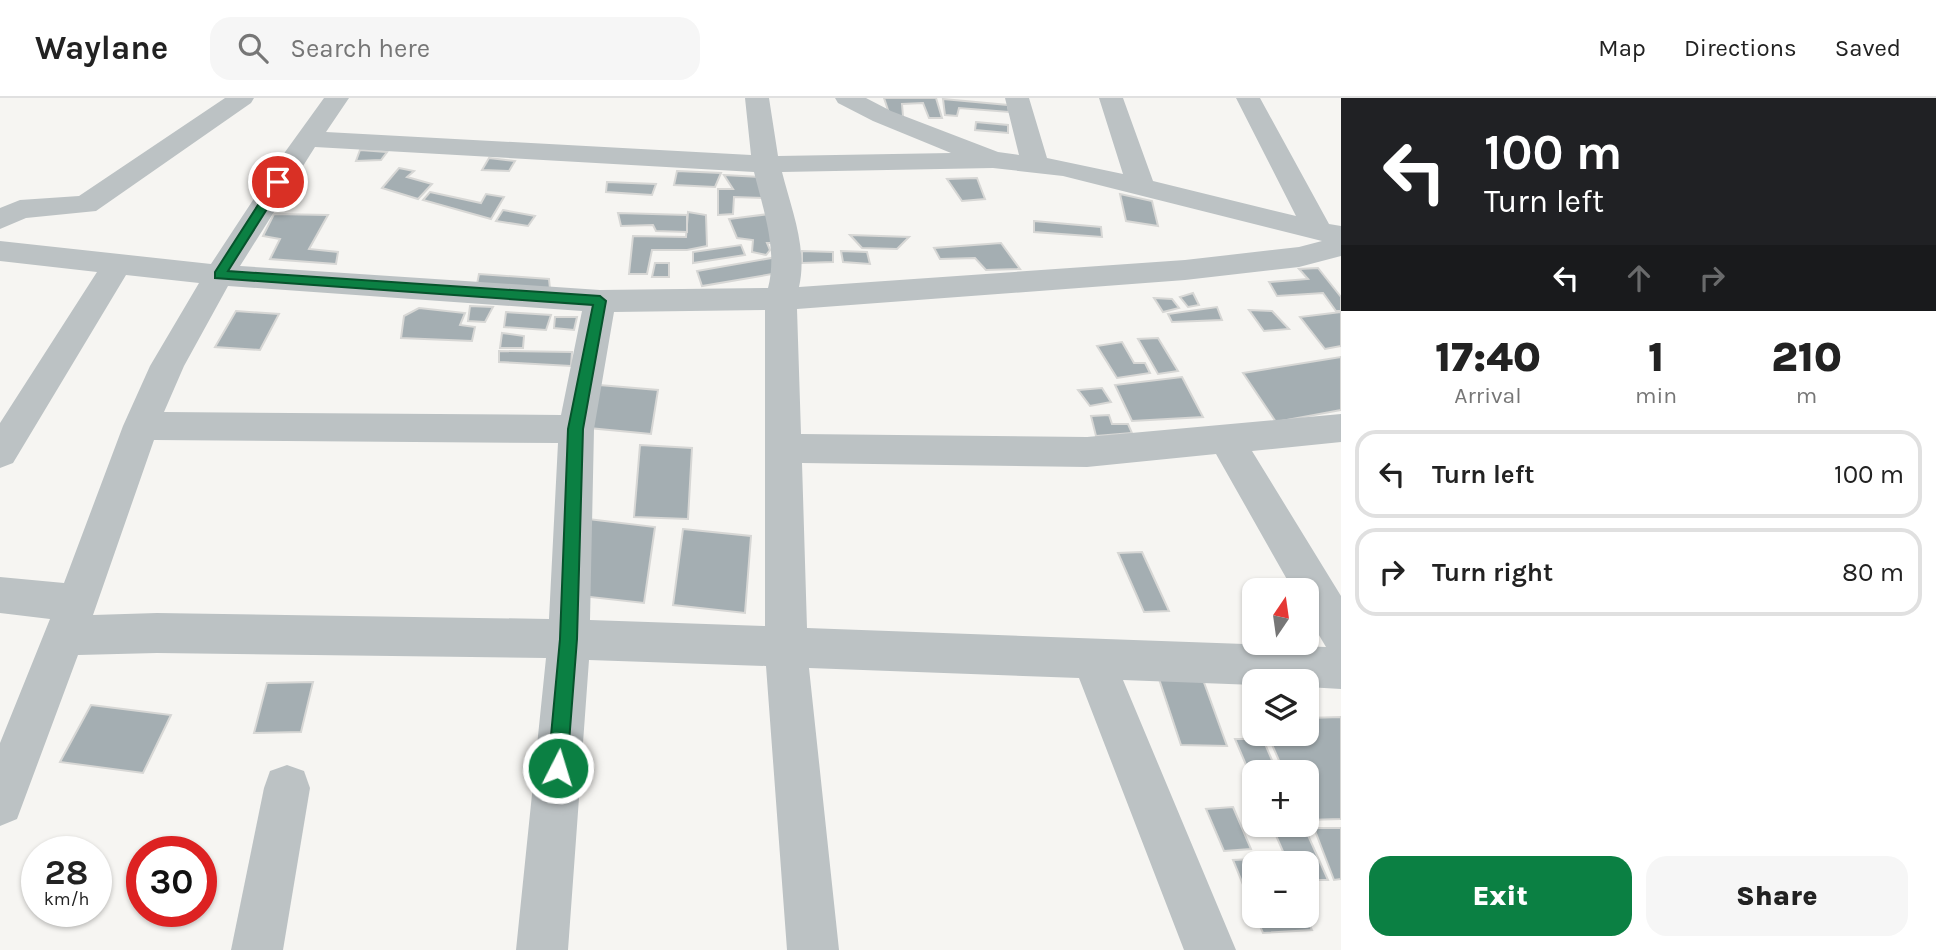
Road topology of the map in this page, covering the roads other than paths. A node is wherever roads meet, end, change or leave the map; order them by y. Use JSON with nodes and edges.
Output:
{"nodes":[{"id":1,"x":242,"y":98,"type":"edge"},
{"id":2,"x":337,"y":98,"type":"edge"},
{"id":3,"x":757,"y":98,"type":"edge"},
{"id":4,"x":847,"y":98,"type":"edge"},
{"id":5,"x":1017,"y":98,"type":"edge"},
{"id":6,"x":1111,"y":98,"type":"edge"},
{"id":7,"x":1248,"y":98,"type":"edge"},
{"id":8,"x":308,"y":139,"type":"junction"},
{"id":9,"x":993,"y":160,"type":"junction"},
{"id":10,"x":766,"y":164,"type":"junction"},
{"id":11,"x":1035,"y":165,"type":"junction"},
{"id":12,"x":1141,"y":186,"type":"junction"},
{"id":13,"x":0,"y":220,"type":"edge"},
{"id":14,"x":1330,"y":241,"type":"edge"},
{"id":15,"x":0,"y":251,"type":"edge"},
{"id":16,"x":118,"y":262,"type":"junction"},
{"id":17,"x":219,"y":275,"type":"junction"},
{"id":18,"x":1341,"y":276,"type":"edge"},
{"id":19,"x":781,"y":299,"type":"junction"},
{"id":20,"x":600,"y":301,"type":"junction"},
{"id":21,"x":141,"y":426,"type":"junction"},
{"id":22,"x":1341,"y":428,"type":"edge"},
{"id":23,"x":576,"y":429,"type":"junction"},
{"id":24,"x":1227,"y":440,"type":"junction"},
{"id":25,"x":784,"y":448,"type":"junction"},
{"id":26,"x":0,"y":453,"type":"edge"},
{"id":27,"x":0,"y":595,"type":"edge"},
{"id":28,"x":71,"y":620,"type":"junction"},
{"id":29,"x":1341,"y":634,"type":"edge"},
{"id":30,"x":569,"y":639,"type":"junction"},
{"id":31,"x":786,"y":647,"type":"junction"},
{"id":32,"x":1092,"y":658,"type":"junction"},
{"id":33,"x":1341,"y":668,"type":"edge"},
{"id":34,"x":288,"y":788,"type":"dead end"},
{"id":35,"x":0,"y":802,"type":"edge"},
{"id":36,"x":257,"y":950,"type":"edge"},
{"id":37,"x":542,"y":950,"type":"edge"},
{"id":38,"x":813,"y":950,"type":"edge"},
{"id":39,"x":1210,"y":950,"type":"edge"}],
"edges":[{"from":1,"to":13,"type":"street"},
{"from":2,"to":8,"type":"street"},
{"from":3,"to":10,"type":"street"},
{"from":4,"to":9,"type":"street"},
{"from":5,"to":11,"type":"street"},
{"from":6,"to":12,"type":"street"},
{"from":7,"to":14,"type":"street"},
{"from":8,"to":10,"type":"street"},
{"from":8,"to":17,"type":"street"},
{"from":9,"to":10,"type":"street"},
{"from":9,"to":11,"type":"street"},
{"from":10,"to":19,"type":"street"},
{"from":11,"to":12,"type":"street"},
{"from":12,"to":14,"type":"street"},
{"from":14,"to":18,"type":"street"},
{"from":14,"to":19,"type":"street"},
{"from":15,"to":16,"type":"street"},
{"from":16,"to":17,"type":"street"},
{"from":16,"to":26,"type":"street"},
{"from":17,"to":20,"type":"street"},
{"from":17,"to":21,"type":"street"},
{"from":19,"to":20,"type":"street"},
{"from":19,"to":25,"type":"street"},
{"from":20,"to":23,"type":"street"},
{"from":21,"to":23,"type":"street"},
{"from":21,"to":28,"type":"street"},
{"from":22,"to":24,"type":"street"},
{"from":23,"to":30,"type":"street"},
{"from":24,"to":25,"type":"street"},
{"from":24,"to":29,"type":"street"},
{"from":25,"to":31,"type":"street"},
{"from":27,"to":28,"type":"street"},
{"from":28,"to":30,"type":"street"},
{"from":28,"to":35,"type":"street"},
{"from":30,"to":31,"type":"street"},
{"from":30,"to":37,"type":"street"},
{"from":31,"to":32,"type":"street"},
{"from":31,"to":38,"type":"street"},
{"from":32,"to":33,"type":"street"},
{"from":32,"to":39,"type":"street"},
{"from":34,"to":36,"type":"street"}]}
